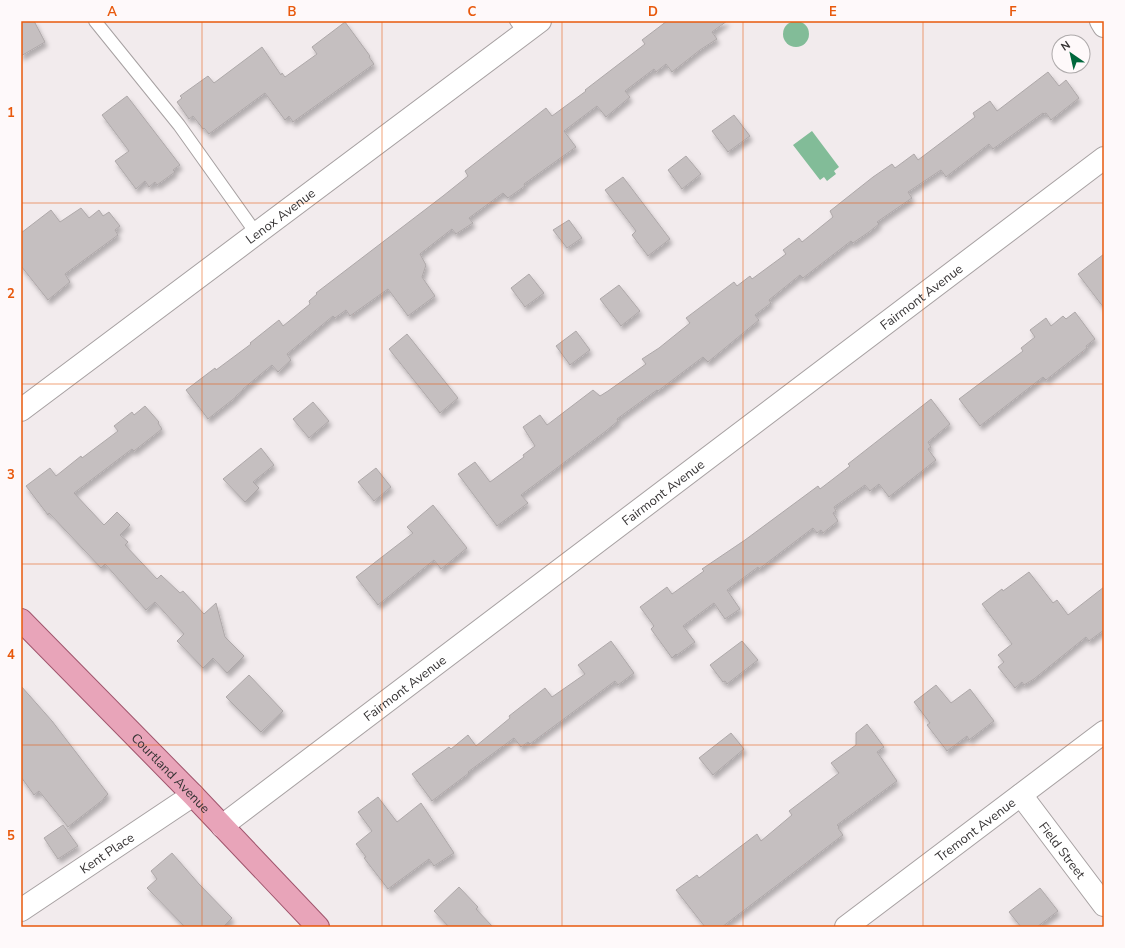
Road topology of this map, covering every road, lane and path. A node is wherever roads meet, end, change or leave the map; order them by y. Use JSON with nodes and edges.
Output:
{"nodes":[{"id":1,"x":95,"y":21,"type":"edge"},
{"id":2,"x":1101,"y":21,"type":"edge"},
{"id":3,"x":527,"y":25,"type":"edge"},
{"id":4,"x":1104,"y":26,"type":"edge"},
{"id":5,"x":1104,"y":158,"type":"edge"},
{"id":6,"x":256,"y":233,"type":"junction"},
{"id":7,"x":21,"y":410,"type":"edge"},
{"id":8,"x":21,"y":620,"type":"edge"},
{"id":9,"x":1104,"y":732,"type":"edge"},
{"id":10,"x":193,"y":796,"type":"junction"},
{"id":11,"x":1021,"y":796,"type":"junction"},
{"id":12,"x":222,"y":826,"type":"junction"},
{"id":13,"x":1104,"y":905,"type":"edge"},
{"id":14,"x":21,"y":910,"type":"edge"},
{"id":15,"x":318,"y":927,"type":"edge"},
{"id":16,"x":846,"y":927,"type":"edge"}],
"edges":[{"from":1,"to":6,"type":"lane"},
{"from":2,"to":4,"type":"street"},
{"from":3,"to":6,"type":"street","name":"Lenox Avenue"},
{"from":5,"to":12,"type":"street","name":"Fairmont Avenue"},
{"from":6,"to":7,"type":"street","name":"Lenox Avenue"},
{"from":8,"to":10,"type":"main road","name":"Courtland Avenue"},
{"from":9,"to":11,"type":"street","name":"Tremont Avenue"},
{"from":10,"to":12,"type":"main road","name":"Courtland Avenue"},
{"from":10,"to":14,"type":"street","name":"Kent Place"},
{"from":11,"to":13,"type":"street","name":"Field Street"},
{"from":11,"to":16,"type":"street","name":"Tremont Avenue"},
{"from":12,"to":15,"type":"main road","name":"Courtland Avenue"}]}
